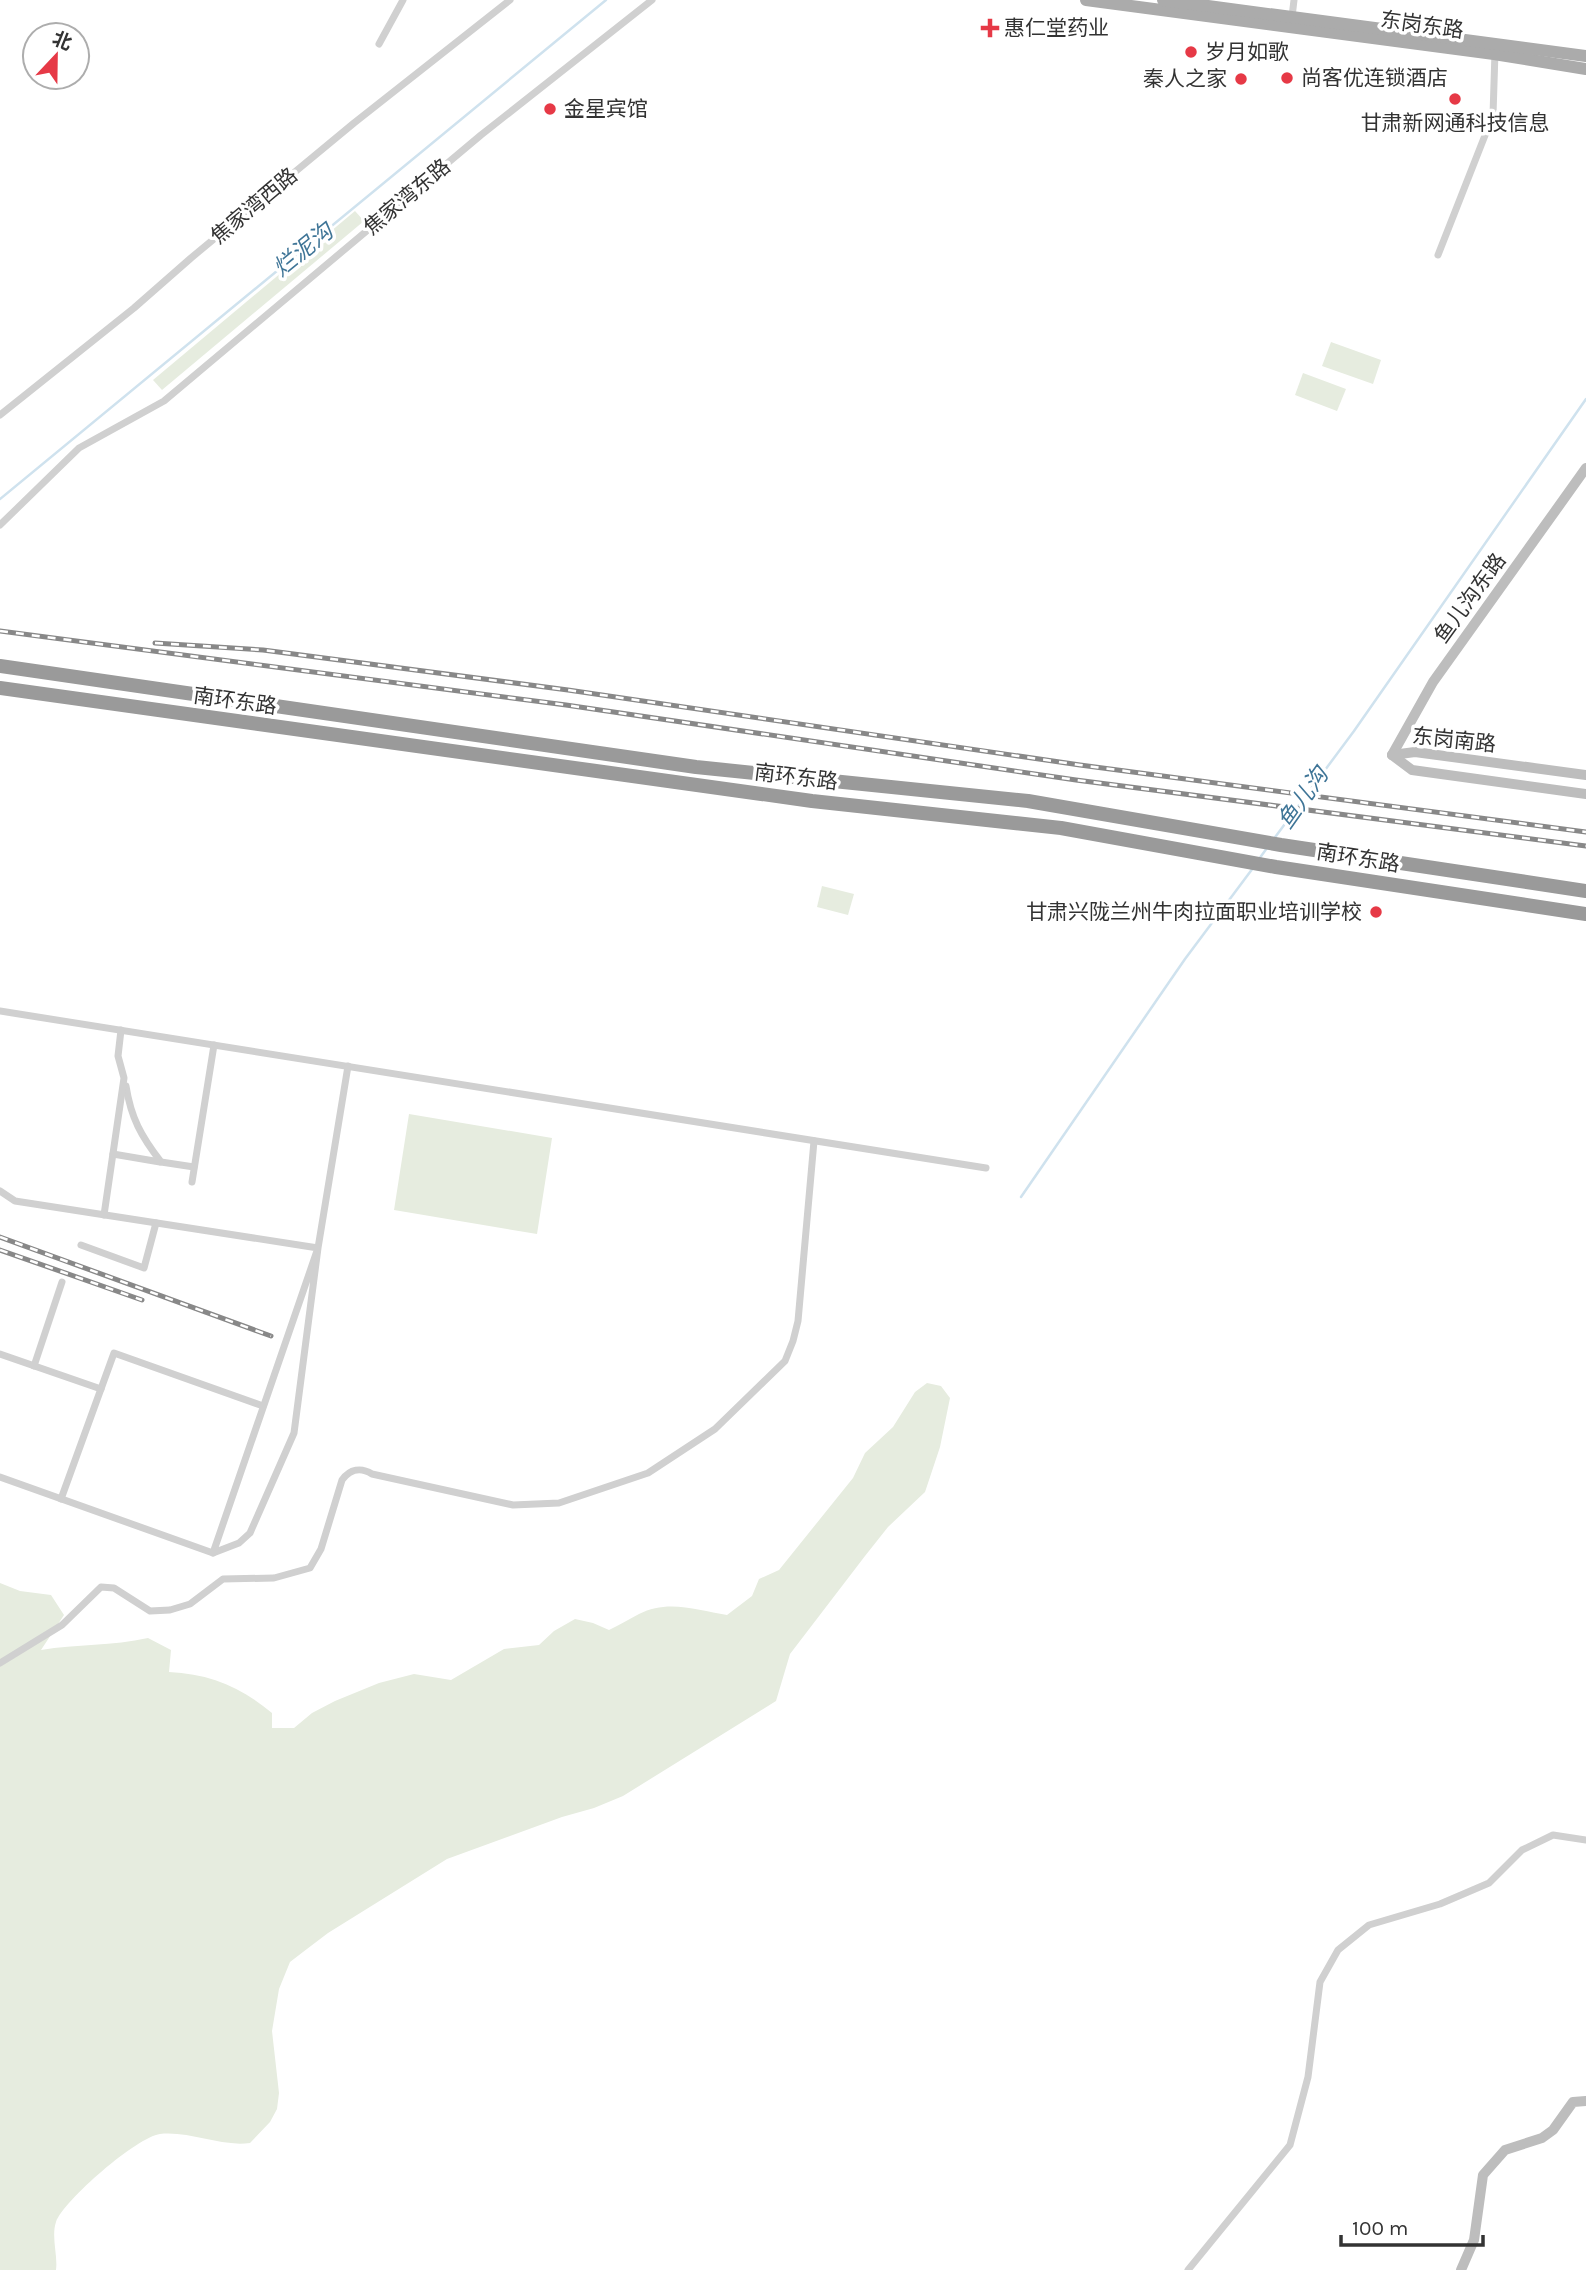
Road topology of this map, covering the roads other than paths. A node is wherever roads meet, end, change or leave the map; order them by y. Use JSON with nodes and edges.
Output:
{"nodes":[{"id":1,"x":403,"y":0,"type":"edge"},
{"id":2,"x":510,"y":0,"type":"edge"},
{"id":3,"x":652,"y":0,"type":"edge"},
{"id":4,"x":1086,"y":0,"type":"edge"},
{"id":5,"x":1163,"y":0,"type":"edge"},
{"id":6,"x":1294,"y":0,"type":"edge"},
{"id":7,"x":1292,"y":17,"type":"junction"},
{"id":8,"x":379,"y":44,"type":"dead end"},
{"id":9,"x":1495,"y":49,"type":"junction"},
{"id":10,"x":1586,"y":57,"type":"edge"},
{"id":11,"x":1586,"y":69,"type":"edge"},
{"id":12,"x":1438,"y":255,"type":"dead end"},
{"id":13,"x":0,"y":415,"type":"edge"},
{"id":14,"x":1586,"y":468,"type":"edge"},
{"id":15,"x":0,"y":524,"type":"edge"},
{"id":16,"x":0,"y":666,"type":"edge"},
{"id":17,"x":0,"y":688,"type":"edge"},
{"id":18,"x":1392,"y":755,"type":"junction"},
{"id":19,"x":1586,"y":775,"type":"edge"},
{"id":20,"x":1586,"y":794,"type":"edge"},
{"id":21,"x":1028,"y":801,"type":"junction"},
{"id":22,"x":1025,"y":824,"type":"junction"},
{"id":23,"x":1586,"y":891,"type":"edge"},
{"id":24,"x":1586,"y":914,"type":"edge"},
{"id":25,"x":0,"y":1011,"type":"edge"},
{"id":26,"x":121,"y":1030,"type":"junction"},
{"id":27,"x":214,"y":1045,"type":"junction"},
{"id":28,"x":348,"y":1066,"type":"junction"},
{"id":29,"x":124,"y":1078,"type":"junction"},
{"id":30,"x":814,"y":1141,"type":"junction"},
{"id":31,"x":113,"y":1154,"type":"junction"},
{"id":32,"x":161,"y":1162,"type":"junction"},
{"id":33,"x":194,"y":1167,"type":"junction"},
{"id":34,"x":986,"y":1168,"type":"dead end"},
{"id":35,"x":192,"y":1182,"type":"dead end"},
{"id":36,"x":0,"y":1191,"type":"edge"},
{"id":37,"x":104,"y":1215,"type":"junction"},
{"id":38,"x":156,"y":1223,"type":"junction"},
{"id":39,"x":80,"y":1245,"type":"dead end"},
{"id":40,"x":318,"y":1248,"type":"junction"},
{"id":41,"x":62,"y":1282,"type":"dead end"},
{"id":42,"x":0,"y":1354,"type":"edge"},
{"id":43,"x":34,"y":1366,"type":"junction"},
{"id":44,"x":101,"y":1389,"type":"junction"},
{"id":45,"x":263,"y":1406,"type":"junction"},
{"id":46,"x":0,"y":1477,"type":"edge"},
{"id":47,"x":61,"y":1499,"type":"junction"},
{"id":48,"x":213,"y":1553,"type":"junction"},
{"id":49,"x":0,"y":1664,"type":"edge"},
{"id":50,"x":1586,"y":1840,"type":"edge"},
{"id":51,"x":1586,"y":2101,"type":"edge"},
{"id":52,"x":1188,"y":2270,"type":"edge"},
{"id":53,"x":1461,"y":2270,"type":"edge"}],
"edges":[{"from":1,"to":8,"type":"street"},
{"from":2,"to":13,"type":"street","name":"焦家湾西路"},
{"from":3,"to":15,"type":"street","name":"焦家湾东路"},
{"from":4,"to":9,"type":"main road","name":"东岗东路"},
{"from":5,"to":7,"type":"main road","name":"东岗东路"},
{"from":6,"to":7,"type":"street"},
{"from":7,"to":9,"type":"main road","name":"东岗东路"},
{"from":9,"to":10,"type":"main road","name":"东岗东路"},
{"from":9,"to":11,"type":"main road","name":"东岗东路"},
{"from":9,"to":12,"type":"street"},
{"from":14,"to":18,"type":"street","name":"鱼儿沟东路"},
{"from":16,"to":21,"type":"highway","name":"南环东路"},
{"from":17,"to":22,"type":"highway","name":"南环东路"},
{"from":18,"to":19,"type":"street","name":"东岗南路"},
{"from":18,"to":20,"type":"street","name":"东岗南路"},
{"from":21,"to":22,"type":"highway"},
{"from":21,"to":23,"type":"highway","name":"南环东路"},
{"from":22,"to":24,"type":"highway","name":"南环东路"},
{"from":25,"to":26,"type":"street"},
{"from":26,"to":27,"type":"street"},
{"from":26,"to":29,"type":"street"},
{"from":27,"to":28,"type":"street"},
{"from":27,"to":33,"type":"street"},
{"from":28,"to":30,"type":"street"},
{"from":28,"to":40,"type":"street"},
{"from":29,"to":31,"type":"street"},
{"from":29,"to":32,"type":"street"},
{"from":30,"to":34,"type":"street"},
{"from":30,"to":49,"type":"street"},
{"from":31,"to":32,"type":"street"},
{"from":31,"to":37,"type":"street"},
{"from":32,"to":33,"type":"street"},
{"from":33,"to":35,"type":"street"},
{"from":36,"to":37,"type":"street"},
{"from":37,"to":38,"type":"street"},
{"from":38,"to":39,"type":"street"},
{"from":38,"to":40,"type":"street"},
{"from":40,"to":45,"type":"street"},
{"from":40,"to":48,"type":"street"},
{"from":41,"to":43,"type":"street"},
{"from":42,"to":43,"type":"street"},
{"from":43,"to":44,"type":"street"},
{"from":44,"to":45,"type":"street"},
{"from":44,"to":47,"type":"street"},
{"from":45,"to":48,"type":"street"},
{"from":46,"to":47,"type":"street"},
{"from":47,"to":48,"type":"street"},
{"from":50,"to":52,"type":"street"},
{"from":51,"to":53,"type":"street"}]}
